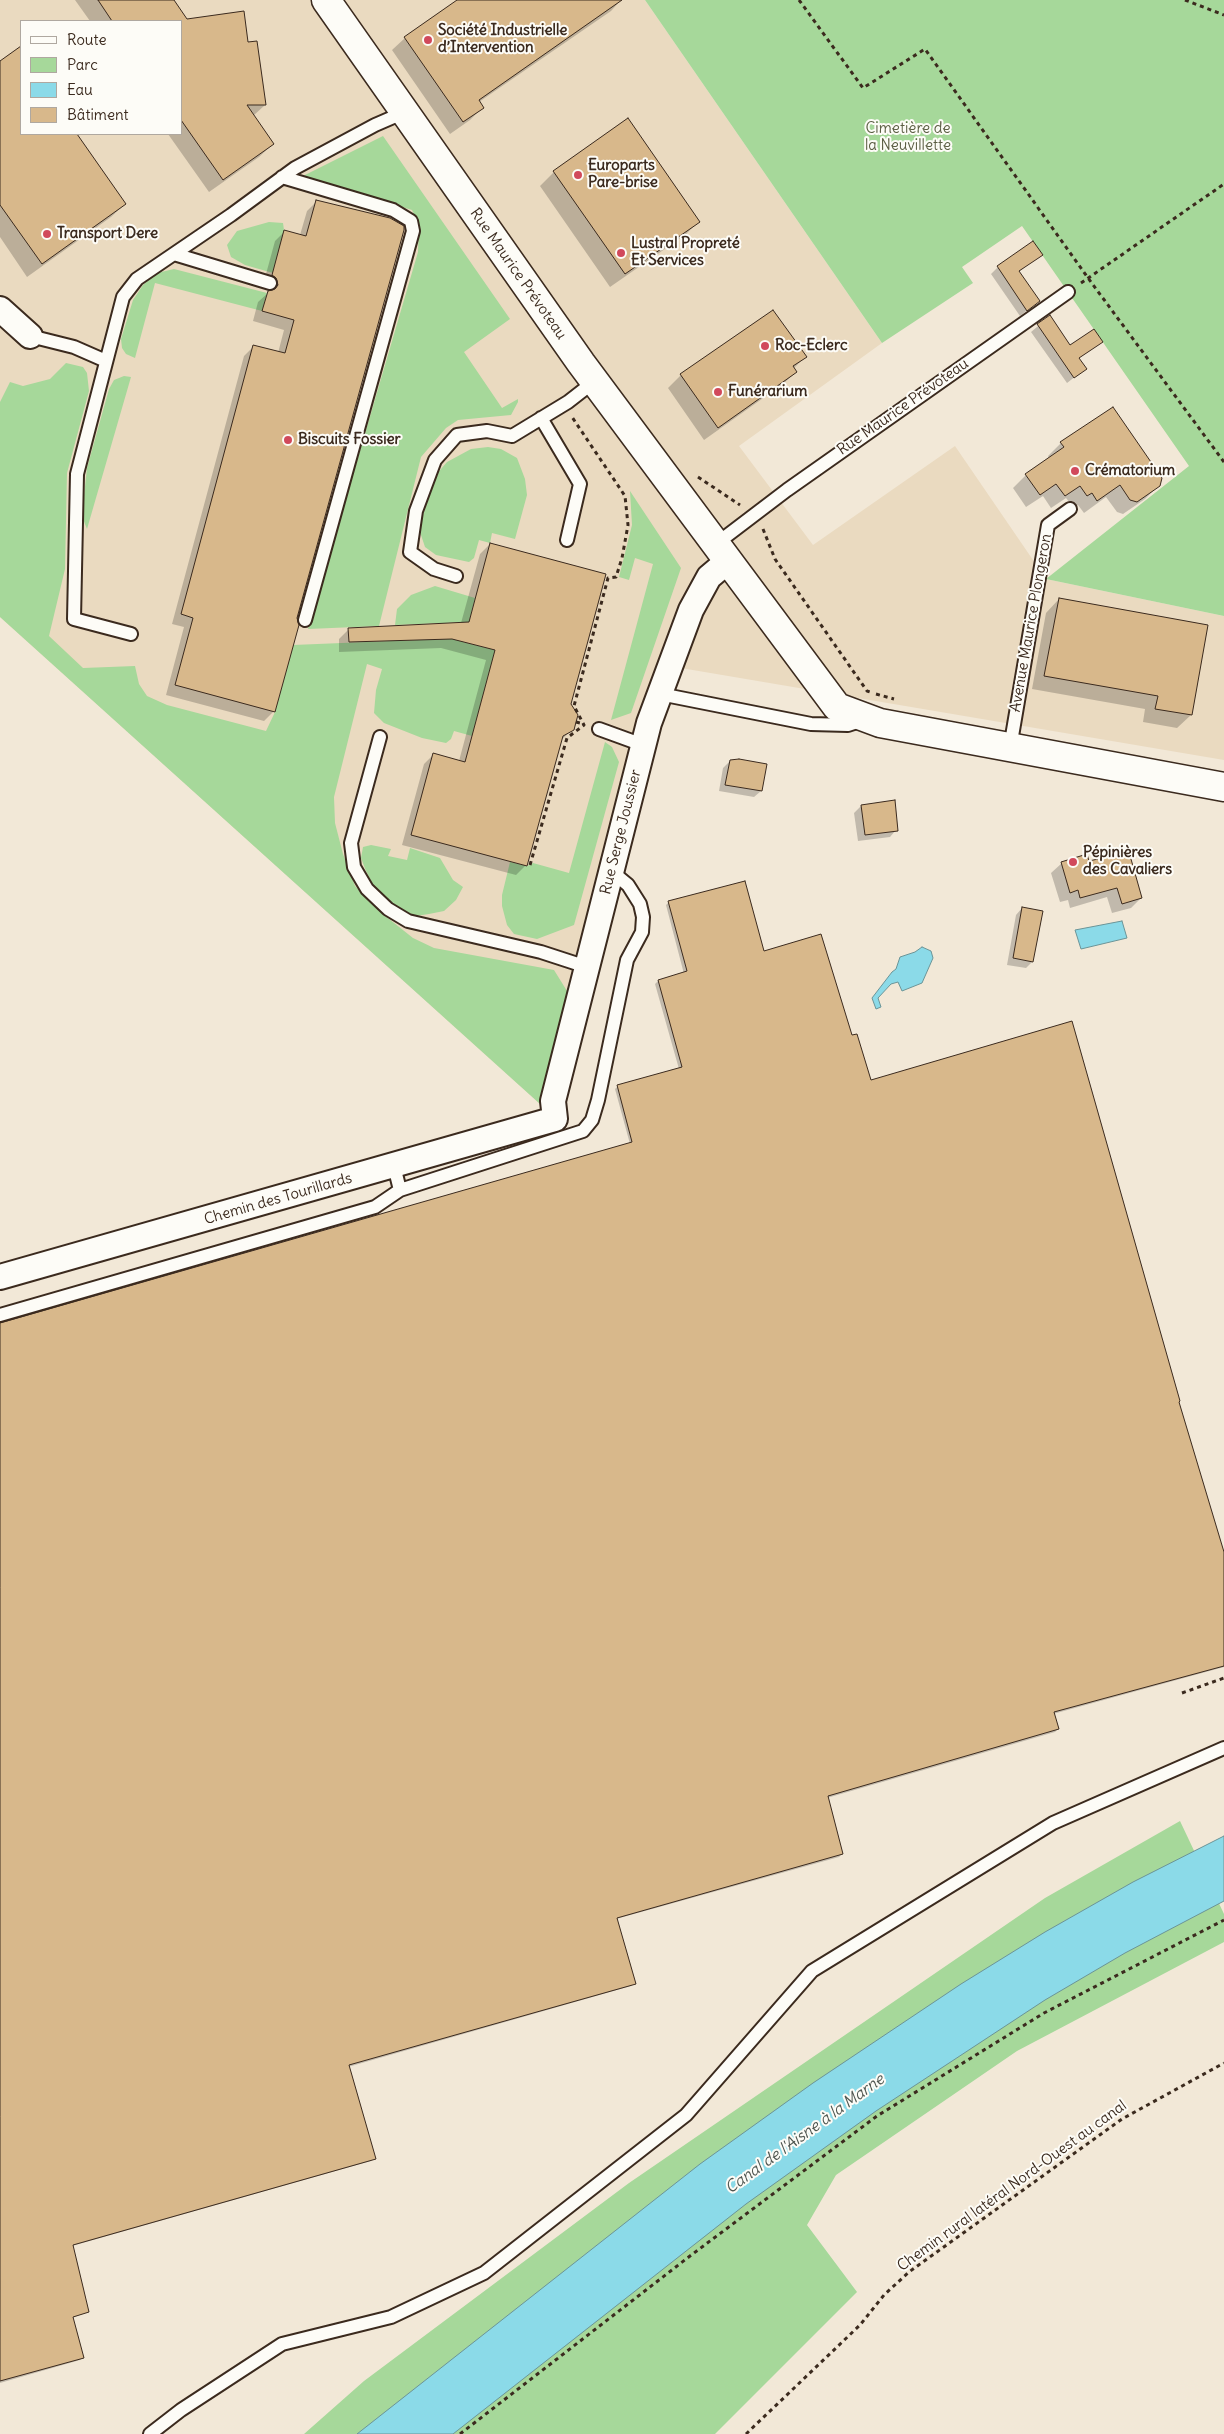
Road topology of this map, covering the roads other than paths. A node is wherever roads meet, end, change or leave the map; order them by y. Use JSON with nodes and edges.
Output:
{"nodes":[{"id":1,"x":326,"y":0,"type":"edge"},
{"id":2,"x":405,"y":112,"type":"junction"},
{"id":3,"x":282,"y":178,"type":"junction"},
{"id":4,"x":174,"y":254,"type":"junction"},
{"id":5,"x":270,"y":283,"type":"dead end"},
{"id":6,"x":1068,"y":292,"type":"road end"},
{"id":7,"x":0,"y":309,"type":"edge"},
{"id":8,"x":30,"y":336,"type":"joint"},
{"id":9,"x":106,"y":361,"type":"junction"},
{"id":10,"x":595,"y":381,"type":"junction"},
{"id":11,"x":541,"y":418,"type":"junction"},
{"id":12,"x":1070,"y":509,"type":"dead end"},
{"id":13,"x":567,"y":540,"type":"dead end"},
{"id":14,"x":722,"y":553,"type":"junction"},
{"id":15,"x":456,"y":576,"type":"dead end"},
{"id":16,"x":304,"y":620,"type":"dead end"},
{"id":17,"x":131,"y":634,"type":"dead end"},
{"id":18,"x":660,"y":694,"type":"junction"},
{"id":19,"x":867,"y":718,"type":"junction"},
{"id":20,"x":599,"y":729,"type":"dead end"},
{"id":21,"x":380,"y":737,"type":"dead end"},
{"id":22,"x":643,"y":745,"type":"junction"},
{"id":23,"x":1010,"y":748,"type":"junction"},
{"id":24,"x":1224,"y":787,"type":"edge"},
{"id":25,"x":611,"y":872,"type":"junction"},
{"id":26,"x":587,"y":967,"type":"junction"},
{"id":27,"x":554,"y":1119,"type":"joint"},
{"id":28,"x":394,"y":1166,"type":"junction"},
{"id":29,"x":400,"y":1190,"type":"junction"},
{"id":30,"x":0,"y":1277,"type":"edge"},
{"id":31,"x":0,"y":1315,"type":"edge"},
{"id":32,"x":1224,"y":1748,"type":"edge"},
{"id":33,"x":150,"y":2434,"type":"edge"}],
"edges":[{"from":1,"to":2,"type":"street","name":"Rue Maurice Prévoteau"},
{"from":2,"to":3,"type":"lane"},
{"from":2,"to":10,"type":"street","name":"Rue Maurice Prévoteau"},
{"from":3,"to":4,"type":"lane"},
{"from":3,"to":16,"type":"lane"},
{"from":4,"to":5,"type":"lane"},
{"from":4,"to":9,"type":"lane"},
{"from":6,"to":14,"type":"lane","name":"Rue Maurice Prévoteau"},
{"from":7,"to":8,"type":"street"},
{"from":8,"to":9,"type":"lane"},
{"from":9,"to":17,"type":"lane"},
{"from":10,"to":11,"type":"lane"},
{"from":10,"to":14,"type":"street","name":"Rue Maurice Prévoteau"},
{"from":11,"to":13,"type":"lane"},
{"from":11,"to":15,"type":"lane"},
{"from":12,"to":23,"type":"lane","name":"Avenue Maurice Plongeron"},
{"from":14,"to":18,"type":"street","name":"Rue Serge Joussier"},
{"from":14,"to":19,"type":"street","name":"Rue Maurice Prévoteau"},
{"from":18,"to":19,"type":"lane"},
{"from":18,"to":22,"type":"street","name":"Rue Serge Joussier"},
{"from":19,"to":23,"type":"street"},
{"from":20,"to":22,"type":"lane"},
{"from":21,"to":26,"type":"lane"},
{"from":22,"to":25,"type":"street","name":"Rue Serge Joussier"},
{"from":23,"to":24,"type":"street"},
{"from":25,"to":26,"type":"street","name":"Rue Serge Joussier"},
{"from":25,"to":29,"type":"lane"},
{"from":26,"to":27,"type":"street","name":"Rue Serge Joussier"},
{"from":27,"to":28,"type":"street","name":"Chemin des Tourillards"},
{"from":28,"to":29,"type":"lane"},
{"from":28,"to":30,"type":"street","name":"Chemin des Tourillards"},
{"from":29,"to":31,"type":"lane"},
{"from":32,"to":33,"type":"lane"}]}
